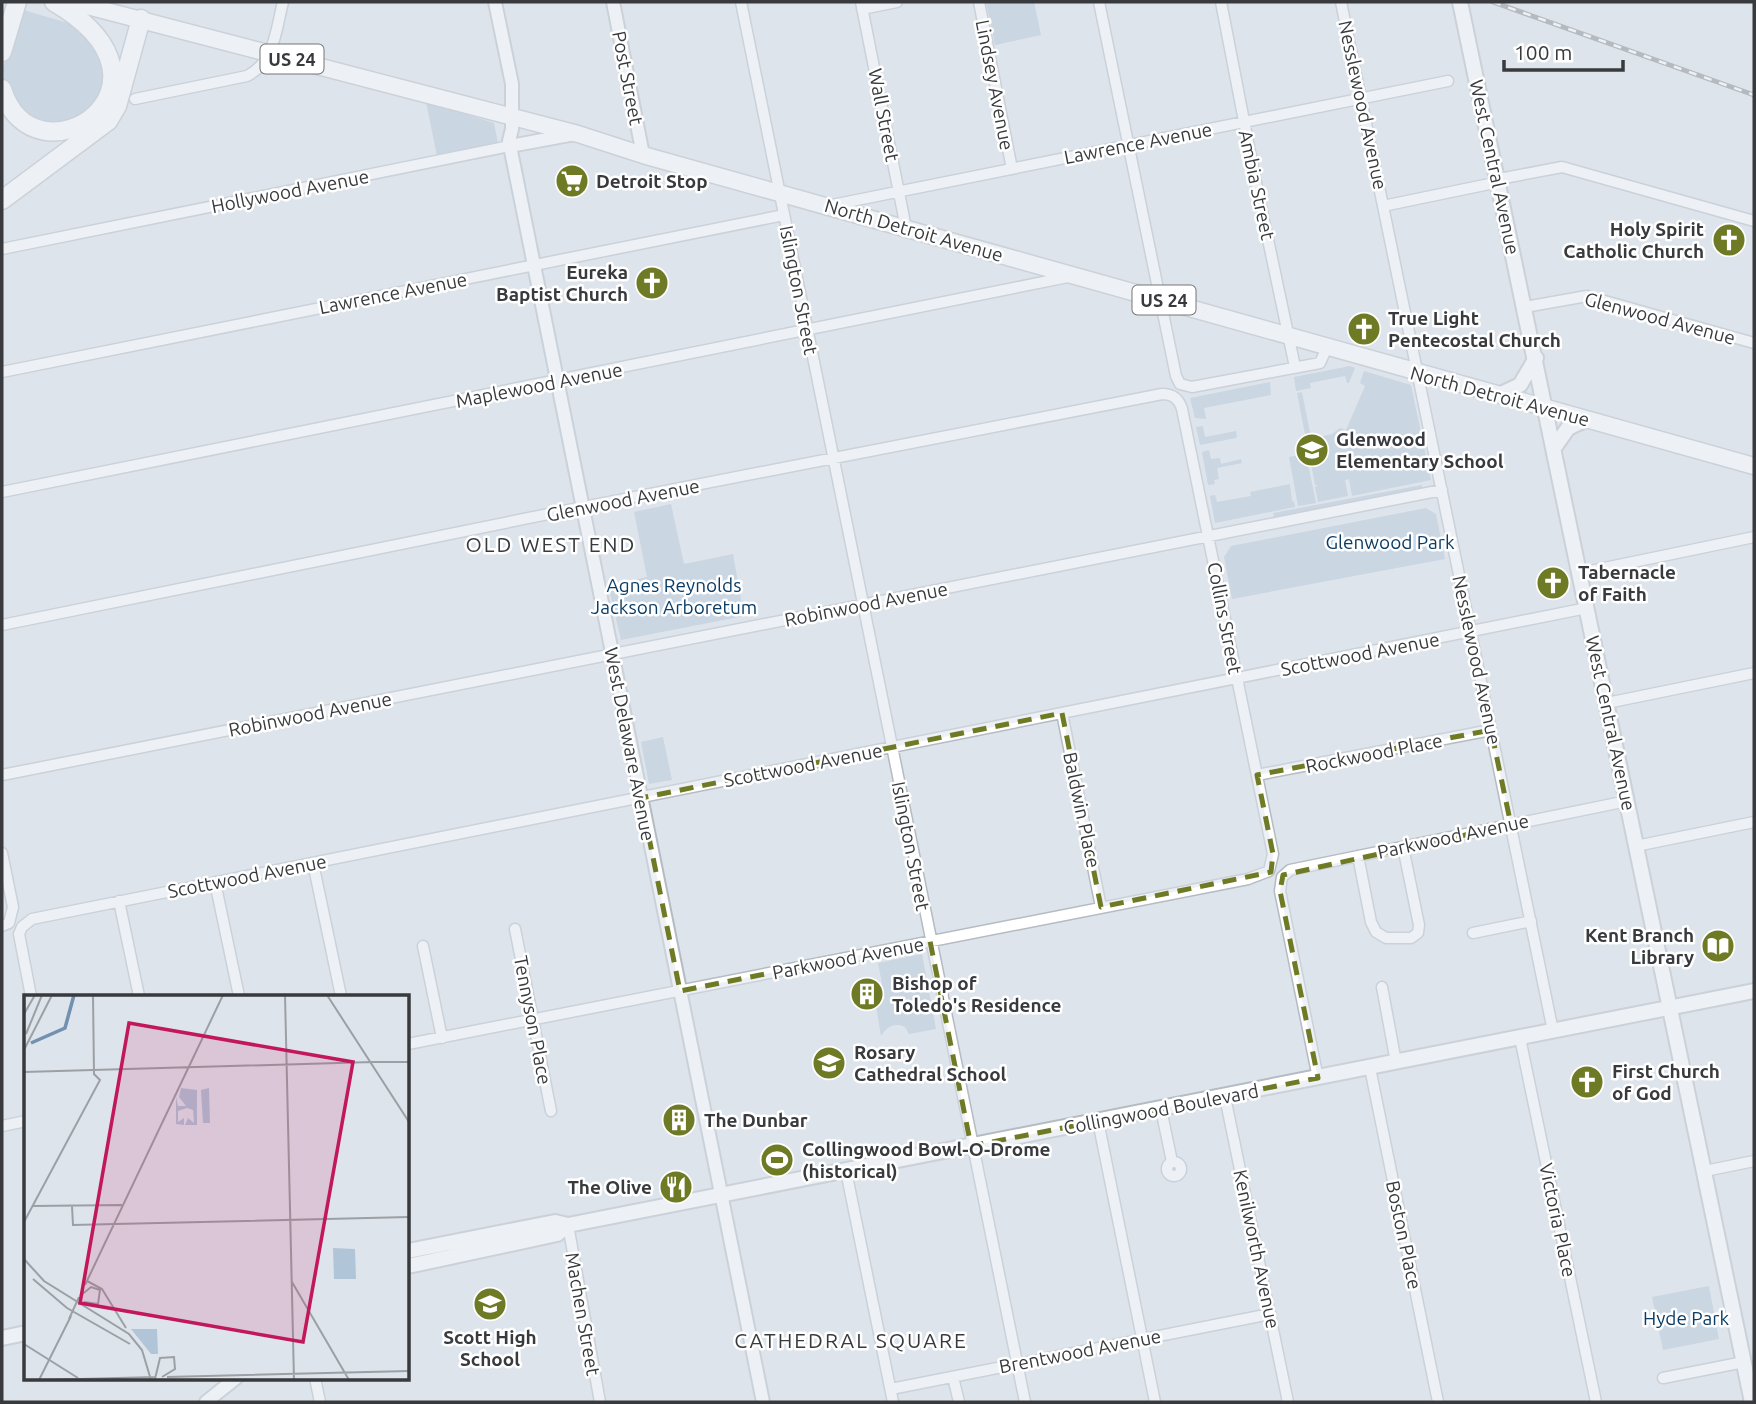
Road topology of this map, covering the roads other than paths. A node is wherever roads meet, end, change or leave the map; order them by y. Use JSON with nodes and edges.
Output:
{"nodes":[{"id":1,"x":17,"y":2,"type":"edge"},
{"id":2,"x":54,"y":2,"type":"edge"},
{"id":3,"x":72,"y":2,"type":"edge"},
{"id":4,"x":283,"y":2,"type":"edge"},
{"id":5,"x":495,"y":2,"type":"edge"},
{"id":6,"x":613,"y":2,"type":"edge"},
{"id":7,"x":741,"y":2,"type":"edge"},
{"id":8,"x":897,"y":2,"type":"edge"},
{"id":9,"x":979,"y":2,"type":"edge"},
{"id":10,"x":1099,"y":2,"type":"edge"},
{"id":11,"x":1221,"y":2,"type":"edge"},
{"id":12,"x":1341,"y":2,"type":"edge"},
{"id":13,"x":1461,"y":2,"type":"edge"},
{"id":14,"x":862,"y":5,"type":"edge"},
{"id":15,"x":136,"y":18,"type":"junction"},
{"id":16,"x":2,"y":52,"type":"edge"},
{"id":17,"x":270,"y":53,"type":"junction"},
{"id":18,"x":1448,"y":81,"type":"dead end"},
{"id":19,"x":113,"y":83,"type":"junction"},
{"id":20,"x":2,"y":89,"type":"edge"},
{"id":21,"x":135,"y":99,"type":"dead end"},
{"id":22,"x":1361,"y":99,"type":"junction"},
{"id":23,"x":510,"y":116,"type":"junction"},
{"id":24,"x":1244,"y":122,"type":"junction"},
{"id":25,"x":578,"y":134,"type":"junction"},
{"id":26,"x":1128,"y":145,"type":"junction"},
{"id":27,"x":510,"y":146,"type":"junction"},
{"id":28,"x":643,"y":155,"type":"junction"},
{"id":29,"x":1012,"y":169,"type":"junction"},
{"id":30,"x":1499,"y":181,"type":"junction"},
{"id":31,"x":779,"y":192,"type":"junction"},
{"id":32,"x":899,"y":192,"type":"junction"},
{"id":33,"x":2,"y":200,"type":"edge"},
{"id":34,"x":828,"y":206,"type":"junction"},
{"id":35,"x":1383,"y":206,"type":"junction"},
{"id":36,"x":784,"y":215,"type":"junction"},
{"id":37,"x":1754,"y":221,"type":"edge"},
{"id":38,"x":906,"y":228,"type":"junction"},
{"id":39,"x":2,"y":249,"type":"edge"},
{"id":40,"x":533,"y":264,"type":"junction"},
{"id":41,"x":1075,"y":276,"type":"junction"},
{"id":42,"x":1161,"y":300,"type":"junction"},
{"id":43,"x":1525,"y":307,"type":"junction"},
{"id":44,"x":807,"y":331,"type":"junction"},
{"id":45,"x":1288,"y":336,"type":"junction"},
{"id":46,"x":1754,"y":343,"type":"edge"},
{"id":47,"x":1327,"y":346,"type":"junction"},
{"id":48,"x":1536,"y":358,"type":"junction"},
{"id":49,"x":1295,"y":368,"type":"junction"},
{"id":50,"x":2,"y":372,"type":"edge"},
{"id":51,"x":1417,"y":373,"type":"junction"},
{"id":52,"x":557,"y":382,"type":"junction"},
{"id":53,"x":1162,"y":394,"type":"joint"},
{"id":54,"x":1499,"y":395,"type":"junction"},
{"id":55,"x":1546,"y":408,"type":"junction"},
{"id":56,"x":1587,"y":419,"type":"junction"},
{"id":57,"x":1554,"y":448,"type":"junction"},
{"id":58,"x":833,"y":458,"type":"junction"},
{"id":59,"x":1754,"y":466,"type":"edge"},
{"id":60,"x":1442,"y":490,"type":"junction"},
{"id":61,"x":2,"y":492,"type":"edge"},
{"id":62,"x":582,"y":508,"type":"junction"},
{"id":63,"x":1208,"y":536,"type":"junction"},
{"id":64,"x":1754,"y":537,"type":"edge"},
{"id":65,"x":1580,"y":573,"type":"junction"},
{"id":66,"x":862,"y":604,"type":"junction"},
{"id":67,"x":1587,"y":608,"type":"junction"},
{"id":68,"x":2,"y":625,"type":"edge"},
{"id":69,"x":1471,"y":632,"type":"junction"},
{"id":70,"x":611,"y":654,"type":"junction"},
{"id":71,"x":1754,"y":673,"type":"edge"},
{"id":72,"x":1237,"y":678,"type":"junction"},
{"id":73,"x":1607,"y":703,"type":"junction"},
{"id":74,"x":1062,"y":713,"type":"junction"},
{"id":75,"x":1491,"y":730,"type":"junction"},
{"id":76,"x":891,"y":747,"type":"junction"},
{"id":77,"x":2,"y":775,"type":"edge"},
{"id":78,"x":1257,"y":775,"type":"junction"},
{"id":79,"x":641,"y":798,"type":"junction"},
{"id":80,"x":1627,"y":801,"type":"junction"},
{"id":81,"x":1754,"y":822,"type":"edge"},
{"id":82,"x":1511,"y":825,"type":"junction"},
{"id":83,"x":1636,"y":846,"type":"junction"},
{"id":84,"x":1404,"y":847,"type":"junction"},
{"id":85,"x":2,"y":853,"type":"edge"},
{"id":86,"x":1273,"y":854,"type":"joint"},
{"id":87,"x":1357,"y":856,"type":"junction"},
{"id":88,"x":313,"y":863,"type":"junction"},
{"id":89,"x":215,"y":882,"type":"junction"},
{"id":90,"x":119,"y":901,"type":"junction"},
{"id":91,"x":1101,"y":907,"type":"junction"},
{"id":92,"x":1531,"y":921,"type":"junction"},
{"id":93,"x":6,"y":923,"type":"edge"},
{"id":94,"x":515,"y":929,"type":"dead end"},
{"id":95,"x":1473,"y":933,"type":"dead end"},
{"id":96,"x":930,"y":941,"type":"junction"},
{"id":97,"x":423,"y":946,"type":"dead end"},
{"id":98,"x":1382,"y":987,"type":"dead end"},
{"id":99,"x":680,"y":991,"type":"junction"},
{"id":100,"x":1754,"y":991,"type":"edge"},
{"id":101,"x":31,"y":995,"type":"edge"},
{"id":102,"x":139,"y":995,"type":"edge"},
{"id":103,"x":239,"y":995,"type":"edge"},
{"id":104,"x":341,"y":995,"type":"edge"},
{"id":105,"x":1672,"y":1007,"type":"junction"},
{"id":106,"x":533,"y":1019,"type":"junction"},
{"id":107,"x":1553,"y":1031,"type":"junction"},
{"id":108,"x":442,"y":1038,"type":"junction"},
{"id":109,"x":1520,"y":1038,"type":"junction"},
{"id":110,"x":410,"y":1044,"type":"edge"},
{"id":111,"x":1396,"y":1062,"type":"junction"},
{"id":112,"x":1370,"y":1068,"type":"junction"},
{"id":113,"x":1318,"y":1078,"type":"junction"},
{"id":114,"x":1225,"y":1097,"type":"junction"},
{"id":115,"x":1161,"y":1109,"type":"junction"},
{"id":116,"x":551,"y":1111,"type":"dead end"},
{"id":117,"x":24,"y":1121,"type":"edge"},
{"id":118,"x":1098,"y":1121,"type":"junction"},
{"id":119,"x":2,"y":1126,"type":"edge"},
{"id":120,"x":971,"y":1146,"type":"junction"},
{"id":121,"x":1754,"y":1161,"type":"edge"},
{"id":122,"x":1172,"y":1162,"type":"dead end"},
{"id":123,"x":846,"y":1171,"type":"junction"},
{"id":124,"x":1705,"y":1171,"type":"junction"},
{"id":125,"x":721,"y":1194,"type":"junction"},
{"id":126,"x":568,"y":1225,"type":"junction"},
{"id":127,"x":484,"y":1243,"type":"junction"},
{"id":128,"x":410,"y":1251,"type":"edge"},
{"id":129,"x":410,"y":1265,"type":"edge"},
{"id":130,"x":1270,"y":1314,"type":"junction"},
{"id":131,"x":24,"y":1333,"type":"edge"},
{"id":132,"x":2,"y":1338,"type":"edge"},
{"id":133,"x":1142,"y":1339,"type":"junction"},
{"id":134,"x":1744,"y":1362,"type":"junction"},
{"id":135,"x":1017,"y":1364,"type":"junction"},
{"id":136,"x":954,"y":1377,"type":"junction"},
{"id":137,"x":1662,"y":1378,"type":"dead end"},
{"id":138,"x":234,"y":1380,"type":"edge"},
{"id":139,"x":314,"y":1380,"type":"edge"},
{"id":140,"x":891,"y":1389,"type":"junction"},
{"id":141,"x":206,"y":1402,"type":"edge"},
{"id":142,"x":320,"y":1402,"type":"edge"},
{"id":143,"x":600,"y":1402,"type":"edge"},
{"id":144,"x":763,"y":1402,"type":"edge"},
{"id":145,"x":893,"y":1402,"type":"edge"},
{"id":146,"x":959,"y":1402,"type":"edge"},
{"id":147,"x":1025,"y":1402,"type":"edge"},
{"id":148,"x":1155,"y":1402,"type":"edge"},
{"id":149,"x":1288,"y":1402,"type":"edge"},
{"id":150,"x":1438,"y":1402,"type":"edge"},
{"id":151,"x":1596,"y":1402,"type":"edge"},
{"id":152,"x":1752,"y":1402,"type":"edge"}],
"edges":[{"from":1,"to":16,"type":"highway"},
{"from":2,"to":19,"type":"highway"},
{"from":3,"to":15,"type":"main road","name":"North Detroit Avenue","number":"US 24"},
{"from":4,"to":17,"type":"street"},
{"from":5,"to":23,"type":"street","name":"West Delaware Avenue"},
{"from":6,"to":28,"type":"street","name":"Post Street"},
{"from":7,"to":31,"type":"street","name":"Islington Street"},
{"from":8,"to":14,"type":"street"},
{"from":9,"to":29,"type":"street","name":"Lindsey Avenue"},
{"from":10,"to":26,"type":"street"},
{"from":11,"to":24,"type":"street","name":"Ambia Street"},
{"from":12,"to":22,"type":"street","name":"Nesslewood Avenue"},
{"from":13,"to":30,"type":"main road","name":"West Central Avenue"},
{"from":14,"to":32,"type":"street","name":"Wall Street"},
{"from":15,"to":17,"type":"main road","name":"North Detroit Avenue","number":"US 24"},
{"from":15,"to":19,"type":"highway"},
{"from":15,"to":33,"type":"highway"},
{"from":17,"to":21,"type":"street"},
{"from":17,"to":23,"type":"main road","name":"North Detroit Avenue","number":"US 24"},
{"from":18,"to":22,"type":"street","name":"Lawrence Avenue"},
{"from":19,"to":20,"type":"highway"},
{"from":22,"to":24,"type":"street","name":"Lawrence Avenue"},
{"from":22,"to":35,"type":"street","name":"Nesslewood Avenue"},
{"from":23,"to":25,"type":"main road","name":"North Detroit Avenue","number":"US 24"},
{"from":23,"to":27,"type":"street","name":"West Delaware Avenue"},
{"from":24,"to":26,"type":"street","name":"Lawrence Avenue"},
{"from":24,"to":45,"type":"street","name":"Ambia Street"},
{"from":25,"to":27,"type":"street","name":"Hollywood Avenue"},
{"from":25,"to":28,"type":"main road","name":"North Detroit Avenue","number":"US 24"},
{"from":26,"to":29,"type":"street","name":"Lawrence Avenue"},
{"from":26,"to":42,"type":"street"},
{"from":27,"to":39,"type":"street","name":"Hollywood Avenue"},
{"from":27,"to":40,"type":"street","name":"West Delaware Avenue"},
{"from":28,"to":31,"type":"main road","name":"North Detroit Avenue","number":"US 24"},
{"from":29,"to":32,"type":"street","name":"Lawrence Avenue"},
{"from":30,"to":35,"type":"street"},
{"from":30,"to":37,"type":"street"},
{"from":30,"to":43,"type":"main road","name":"West Central Avenue"},
{"from":31,"to":34,"type":"main road","name":"North Detroit Avenue","number":"US 24"},
{"from":31,"to":36,"type":"street","name":"Islington Street"},
{"from":32,"to":34,"type":"street","name":"Lawrence Avenue"},
{"from":32,"to":38,"type":"street","name":"Wall Street"},
{"from":34,"to":38,"type":"main road","name":"North Detroit Avenue","number":"US 24"},
{"from":35,"to":51,"type":"street","name":"Nesslewood Avenue"},
{"from":36,"to":40,"type":"street","name":"Lawrence Avenue"},
{"from":36,"to":44,"type":"street","name":"Islington Street"},
{"from":38,"to":41,"type":"main road","name":"North Detroit Avenue","number":"US 24"},
{"from":40,"to":50,"type":"street","name":"Lawrence Avenue"},
{"from":40,"to":52,"type":"street","name":"West Delaware Avenue"},
{"from":41,"to":42,"type":"main road","name":"North Detroit Avenue","number":"US 24"},
{"from":41,"to":44,"type":"street","name":"Maplewood Avenue"},
{"from":42,"to":45,"type":"main road","name":"North Detroit Avenue","number":"US 24"},
{"from":42,"to":49,"type":"street"},
{"from":43,"to":46,"type":"street","name":"Glenwood Avenue"},
{"from":43,"to":48,"type":"main road","name":"West Central Avenue"},
{"from":44,"to":52,"type":"street","name":"Maplewood Avenue"},
{"from":44,"to":58,"type":"street","name":"Islington Street"},
{"from":45,"to":47,"type":"main road","name":"North Detroit Avenue","number":"US 24"},
{"from":45,"to":49,"type":"street","name":"Ambia Street"},
{"from":47,"to":49,"type":"street"},
{"from":47,"to":51,"type":"main road","name":"North Detroit Avenue","number":"US 24"},
{"from":48,"to":54,"type":"main road"},
{"from":48,"to":55,"type":"main road","name":"West Central Avenue"},
{"from":51,"to":54,"type":"main road","name":"North Detroit Avenue","number":"US 24"},
{"from":51,"to":60,"type":"street","name":"Nesslewood Avenue"},
{"from":52,"to":61,"type":"street","name":"Maplewood Avenue"},
{"from":52,"to":62,"type":"street","name":"West Delaware Avenue"},
{"from":53,"to":58,"type":"street","name":"Glenwood Avenue"},
{"from":53,"to":63,"type":"street","name":"Collins Street"},
{"from":54,"to":55,"type":"main road","name":"North Detroit Avenue","number":"US 24"},
{"from":55,"to":56,"type":"main road","name":"North Detroit Avenue","number":"US 24"},
{"from":55,"to":57,"type":"main road","name":"West Central Avenue"},
{"from":56,"to":57,"type":"main road"},
{"from":56,"to":59,"type":"main road","name":"North Detroit Avenue","number":"US 24"},
{"from":57,"to":65,"type":"main road","name":"West Central Avenue"},
{"from":58,"to":62,"type":"street","name":"Glenwood Avenue"},
{"from":58,"to":66,"type":"street","name":"Islington Street"},
{"from":60,"to":63,"type":"street","name":"Robinwood Avenue"},
{"from":60,"to":69,"type":"street","name":"Nesslewood Avenue"},
{"from":62,"to":68,"type":"street","name":"Glenwood Avenue"},
{"from":62,"to":70,"type":"street","name":"West Delaware Avenue"},
{"from":63,"to":66,"type":"street","name":"Robinwood Avenue"},
{"from":63,"to":72,"type":"street","name":"Collins Street"},
{"from":64,"to":65,"type":"street"},
{"from":65,"to":67,"type":"main road","name":"West Central Avenue"},
{"from":66,"to":70,"type":"street","name":"Robinwood Avenue"},
{"from":66,"to":76,"type":"street","name":"Islington Street"},
{"from":67,"to":69,"type":"street","name":"Scottwood Avenue"},
{"from":67,"to":73,"type":"main road","name":"West Central Avenue"},
{"from":69,"to":72,"type":"street","name":"Scottwood Avenue"},
{"from":69,"to":75,"type":"street","name":"Nesslewood Avenue"},
{"from":70,"to":77,"type":"street","name":"Robinwood Avenue"},
{"from":70,"to":79,"type":"street","name":"West Delaware Avenue"},
{"from":71,"to":73,"type":"street"},
{"from":72,"to":74,"type":"street","name":"Scottwood Avenue"},
{"from":72,"to":78,"type":"street","name":"Collins Street"},
{"from":73,"to":80,"type":"main road","name":"West Central Avenue"},
{"from":74,"to":76,"type":"street","name":"Scottwood Avenue"},
{"from":74,"to":91,"type":"street","name":"Baldwin Place"},
{"from":75,"to":78,"type":"street","name":"Rockwood Place"},
{"from":75,"to":82,"type":"street","name":"Nesslewood Avenue"},
{"from":76,"to":79,"type":"street","name":"Scottwood Avenue"},
{"from":76,"to":96,"type":"street","name":"Islington Street"},
{"from":78,"to":86,"type":"street","name":"Collins Street"},
{"from":79,"to":88,"type":"street","name":"Scottwood Avenue"},
{"from":79,"to":99,"type":"street","name":"West Delaware Avenue"},
{"from":80,"to":82,"type":"street","name":"Parkwood Avenue"},
{"from":80,"to":83,"type":"main road","name":"West Central Avenue"},
{"from":81,"to":83,"type":"street"},
{"from":82,"to":84,"type":"street","name":"Parkwood Avenue"},
{"from":82,"to":92,"type":"street","name":"Nesslewood Avenue"},
{"from":83,"to":105,"type":"main road","name":"West Central Avenue"},
{"from":84,"to":87,"type":"street","name":"Parkwood Avenue"},
{"from":84,"to":87,"type":"street"},
{"from":85,"to":93,"type":"street"},
{"from":86,"to":91,"type":"street","name":"Parkwood Avenue"},
{"from":87,"to":113,"type":"street","name":"Parkwood Avenue"},
{"from":88,"to":89,"type":"street","name":"Scottwood Avenue"},
{"from":88,"to":104,"type":"street"},
{"from":89,"to":90,"type":"street","name":"Scottwood Avenue"},
{"from":89,"to":103,"type":"street"},
{"from":90,"to":101,"type":"street","name":"Scottwood Avenue"},
{"from":90,"to":102,"type":"street"},
{"from":91,"to":96,"type":"street","name":"Parkwood Avenue"},
{"from":92,"to":95,"type":"street"},
{"from":92,"to":107,"type":"street","name":"Nesslewood Avenue"},
{"from":94,"to":106,"type":"street","name":"Tennyson Place"},
{"from":96,"to":99,"type":"street","name":"Parkwood Avenue"},
{"from":96,"to":120,"type":"street","name":"Islington Street"},
{"from":97,"to":108,"type":"street"},
{"from":98,"to":111,"type":"street"},
{"from":99,"to":106,"type":"street","name":"Parkwood Avenue"},
{"from":99,"to":125,"type":"street","name":"West Delaware Avenue"},
{"from":100,"to":105,"type":"main road","name":"Collingwood Boulevard"},
{"from":105,"to":107,"type":"main road","name":"Collingwood Boulevard"},
{"from":105,"to":124,"type":"main road","name":"West Central Avenue"},
{"from":106,"to":108,"type":"street","name":"Parkwood Avenue"},
{"from":106,"to":116,"type":"street","name":"Tennyson Place"},
{"from":107,"to":109,"type":"main road","name":"Collingwood Boulevard"},
{"from":108,"to":110,"type":"street","name":"Parkwood Avenue"},
{"from":109,"to":111,"type":"main road","name":"Collingwood Boulevard"},
{"from":109,"to":151,"type":"street","name":"Victoria Place"},
{"from":111,"to":112,"type":"main road","name":"Collingwood Boulevard"},
{"from":112,"to":113,"type":"main road","name":"Collingwood Boulevard"},
{"from":112,"to":150,"type":"street","name":"Boston Place"},
{"from":113,"to":114,"type":"main road","name":"Collingwood Boulevard"},
{"from":114,"to":115,"type":"main road","name":"Collingwood Boulevard"},
{"from":114,"to":130,"type":"street","name":"Kenilworth Avenue"},
{"from":115,"to":118,"type":"main road","name":"Collingwood Boulevard"},
{"from":115,"to":122,"type":"street"},
{"from":117,"to":119,"type":"street"},
{"from":118,"to":120,"type":"main road","name":"Collingwood Boulevard"},
{"from":118,"to":133,"type":"street"},
{"from":120,"to":123,"type":"main road","name":"Collingwood Boulevard"},
{"from":120,"to":135,"type":"street","name":"Islington Street"},
{"from":121,"to":124,"type":"street"},
{"from":123,"to":125,"type":"main road","name":"Collingwood Boulevard"},
{"from":123,"to":140,"type":"street"},
{"from":124,"to":134,"type":"main road","name":"West Central Avenue"},
{"from":125,"to":126,"type":"main road","name":"Collingwood Boulevard"},
{"from":125,"to":144,"type":"street","name":"West Delaware Avenue"},
{"from":126,"to":127,"type":"main road","name":"Collingwood Boulevard"},
{"from":126,"to":143,"type":"street","name":"Machen Street"},
{"from":127,"to":128,"type":"main road","name":"Collingwood Boulevard"},
{"from":127,"to":129,"type":"main road","name":"Collingwood Boulevard"},
{"from":130,"to":133,"type":"street","name":"Brentwood Avenue"},
{"from":130,"to":149,"type":"street","name":"Kenilworth Avenue"},
{"from":131,"to":132,"type":"main road"},
{"from":133,"to":135,"type":"street","name":"Brentwood Avenue"},
{"from":133,"to":148,"type":"street"},
{"from":134,"to":137,"type":"street"},
{"from":134,"to":152,"type":"main road","name":"West Central Avenue"},
{"from":135,"to":136,"type":"street","name":"Brentwood Avenue"},
{"from":135,"to":147,"type":"street","name":"Islington Street"},
{"from":136,"to":140,"type":"street","name":"Brentwood Avenue"},
{"from":136,"to":146,"type":"street"},
{"from":138,"to":141,"type":"street"},
{"from":139,"to":142,"type":"street"},
{"from":140,"to":145,"type":"street"}]}
